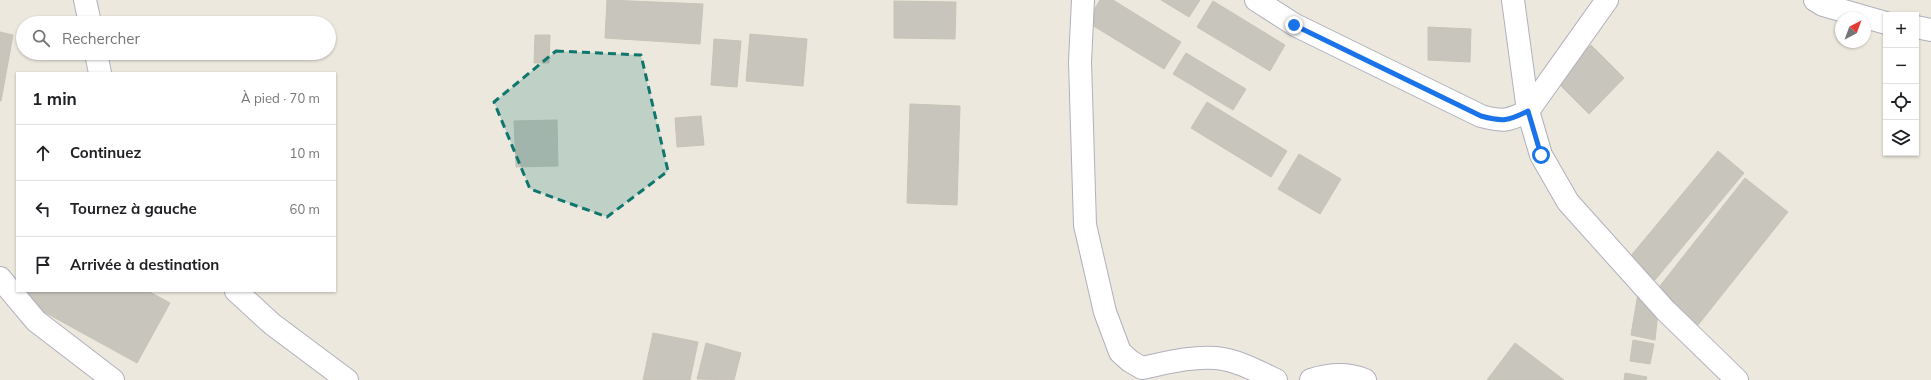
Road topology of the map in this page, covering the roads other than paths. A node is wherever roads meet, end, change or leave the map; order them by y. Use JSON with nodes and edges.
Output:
{"nodes":[{"id":1,"x":85,"y":0,"type":"edge"},
{"id":2,"x":1083,"y":0,"type":"edge"},
{"id":3,"x":1256,"y":0,"type":"edge"},
{"id":4,"x":1514,"y":0,"type":"edge"},
{"id":5,"x":1607,"y":0,"type":"edge"},
{"id":6,"x":1821,"y":2,"type":"edge"},
{"id":7,"x":88,"y":16,"type":"edge"},
{"id":8,"x":1883,"y":21,"type":"edge"},
{"id":9,"x":1919,"y":28,"type":"edge"},
{"id":10,"x":1931,"y":30,"type":"edge"},
{"id":11,"x":97,"y":60,"type":"edge"},
{"id":12,"x":100,"y":72,"type":"edge"},
{"id":13,"x":1528,"y":111,"type":"junction"},
{"id":14,"x":0,"y":278,"type":"edge"},
{"id":15,"x":237,"y":292,"type":"edge"},
{"id":16,"x":113,"y":380,"type":"edge"},
{"id":17,"x":347,"y":380,"type":"edge"},
{"id":18,"x":1276,"y":380,"type":"edge"},
{"id":19,"x":1312,"y":380,"type":"edge"},
{"id":20,"x":1365,"y":380,"type":"edge"},
{"id":21,"x":1736,"y":380,"type":"edge"}],
"edges":[{"from":1,"to":7,"type":"street"},
{"from":2,"to":18,"type":"street"},
{"from":3,"to":13,"type":"street"},
{"from":4,"to":13,"type":"street"},
{"from":5,"to":13,"type":"street"},
{"from":6,"to":8,"type":"street"},
{"from":9,"to":10,"type":"street"},
{"from":11,"to":12,"type":"street"},
{"from":13,"to":21,"type":"street"},
{"from":14,"to":16,"type":"street"},
{"from":15,"to":17,"type":"street"},
{"from":19,"to":20,"type":"street"}]}
